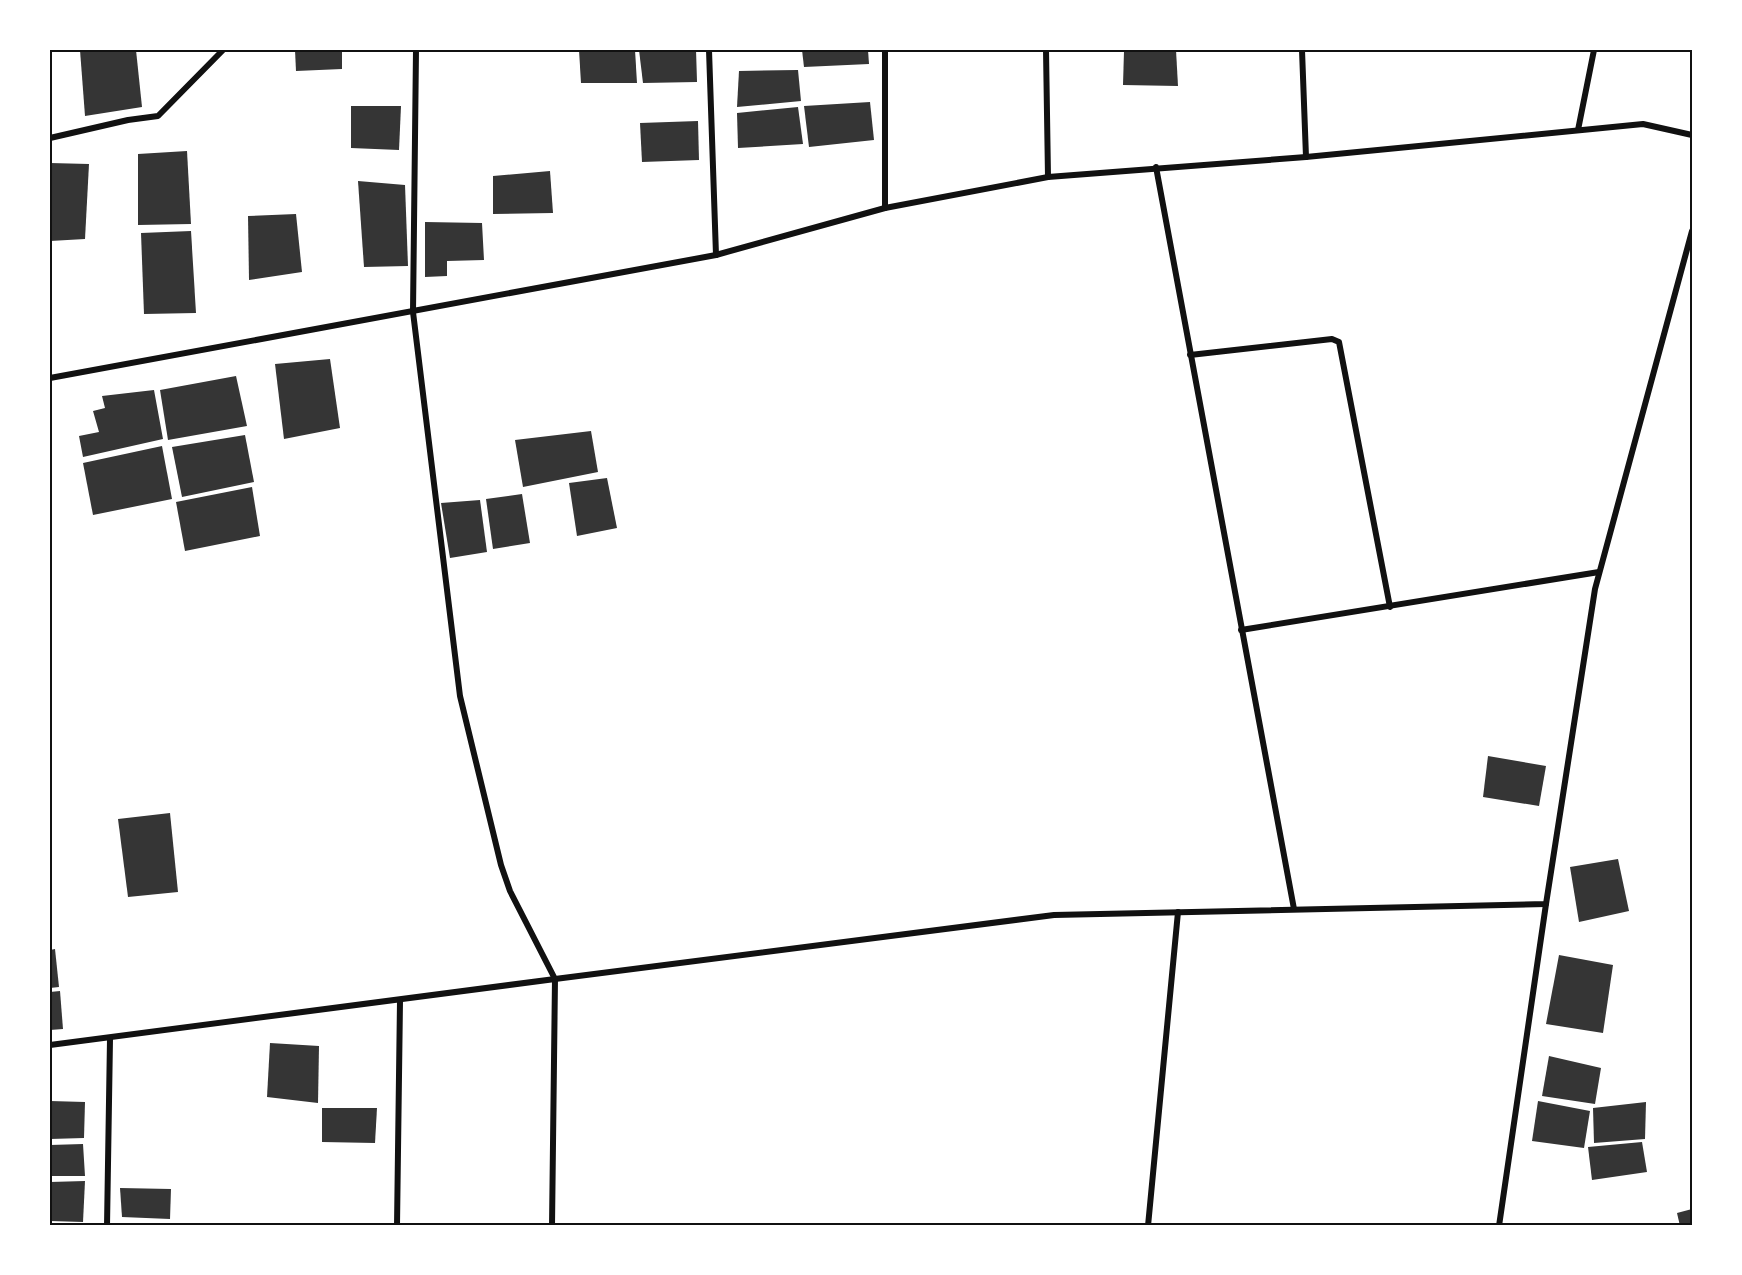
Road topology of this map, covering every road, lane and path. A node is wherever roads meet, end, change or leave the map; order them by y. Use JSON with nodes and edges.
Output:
{"nodes":[{"id":1,"x":223,"y":50,"type":"edge"},
{"id":2,"x":416,"y":50,"type":"edge"},
{"id":3,"x":709,"y":50,"type":"edge"},
{"id":4,"x":885,"y":50,"type":"edge"},
{"id":5,"x":1046,"y":50,"type":"edge"},
{"id":6,"x":1302,"y":50,"type":"edge"},
{"id":7,"x":1594,"y":50,"type":"edge"},
{"id":8,"x":1578,"y":130,"type":"junction"},
{"id":9,"x":1692,"y":135,"type":"edge"},
{"id":10,"x":50,"y":138,"type":"edge"},
{"id":11,"x":1306,"y":157,"type":"junction"},
{"id":12,"x":1156,"y":167,"type":"junction"},
{"id":13,"x":1048,"y":177,"type":"junction"},
{"id":14,"x":885,"y":208,"type":"junction"},
{"id":15,"x":1692,"y":231,"type":"edge"},
{"id":16,"x":716,"y":255,"type":"junction"},
{"id":17,"x":413,"y":312,"type":"junction"},
{"id":18,"x":1190,"y":355,"type":"junction"},
{"id":19,"x":50,"y":378,"type":"edge"},
{"id":20,"x":1599,"y":572,"type":"junction"},
{"id":21,"x":1390,"y":606,"type":"junction"},
{"id":22,"x":1241,"y":630,"type":"junction"},
{"id":23,"x":1546,"y":903,"type":"junction"},
{"id":24,"x":1294,"y":909,"type":"junction"},
{"id":25,"x":1178,"y":912,"type":"junction"},
{"id":26,"x":555,"y":979,"type":"junction"},
{"id":27,"x":400,"y":1001,"type":"junction"},
{"id":28,"x":110,"y":1039,"type":"junction"},
{"id":29,"x":50,"y":1045,"type":"edge"},
{"id":30,"x":107,"y":1226,"type":"edge"},
{"id":31,"x":397,"y":1226,"type":"edge"},
{"id":32,"x":552,"y":1226,"type":"edge"},
{"id":33,"x":1148,"y":1226,"type":"edge"},
{"id":34,"x":1499,"y":1226,"type":"edge"}],
"edges":[{"from":1,"to":10,"type":"street"},
{"from":2,"to":17,"type":"street"},
{"from":3,"to":16,"type":"street"},
{"from":4,"to":14,"type":"street"},
{"from":5,"to":13,"type":"street"},
{"from":6,"to":11,"type":"street"},
{"from":7,"to":8,"type":"street"},
{"from":8,"to":9,"type":"street"},
{"from":8,"to":11,"type":"street"},
{"from":11,"to":12,"type":"street"},
{"from":12,"to":13,"type":"street"},
{"from":12,"to":18,"type":"street"},
{"from":13,"to":14,"type":"street"},
{"from":14,"to":16,"type":"street"},
{"from":15,"to":20,"type":"street"},
{"from":16,"to":17,"type":"street"},
{"from":17,"to":19,"type":"street"},
{"from":17,"to":26,"type":"street"},
{"from":18,"to":21,"type":"street"},
{"from":18,"to":22,"type":"street"},
{"from":20,"to":21,"type":"street"},
{"from":20,"to":23,"type":"street"},
{"from":21,"to":22,"type":"street"},
{"from":22,"to":24,"type":"street"},
{"from":23,"to":24,"type":"street"},
{"from":23,"to":34,"type":"street"},
{"from":24,"to":25,"type":"street"},
{"from":25,"to":26,"type":"street"},
{"from":25,"to":33,"type":"street"},
{"from":26,"to":27,"type":"street"},
{"from":26,"to":32,"type":"street"},
{"from":27,"to":28,"type":"street"},
{"from":27,"to":31,"type":"street"},
{"from":28,"to":29,"type":"street"},
{"from":28,"to":30,"type":"street"}]}
